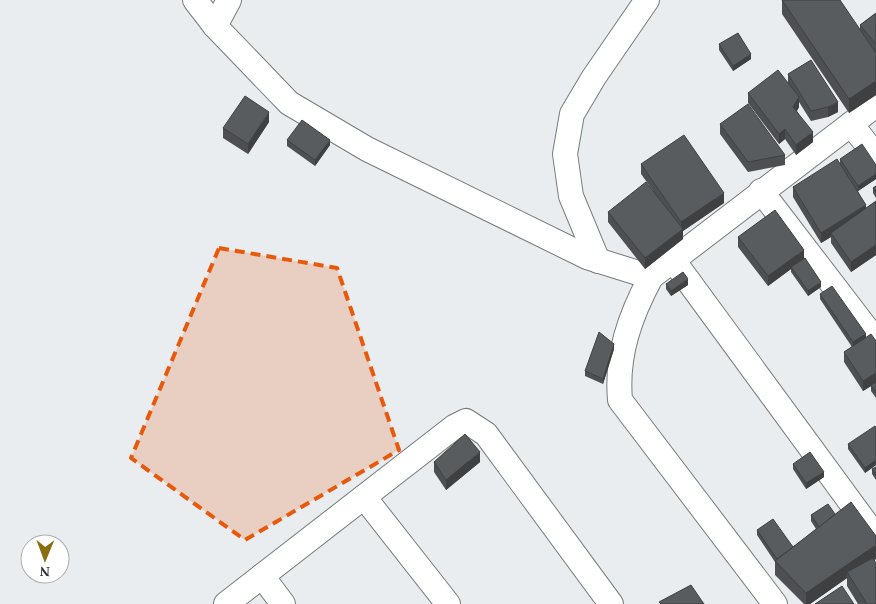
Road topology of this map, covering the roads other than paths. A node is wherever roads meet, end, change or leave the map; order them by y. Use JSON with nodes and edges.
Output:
{"nodes":[{"id":1,"x":195,"y":0,"type":"edge"},
{"id":2,"x":229,"y":0,"type":"edge"},
{"id":3,"x":647,"y":0,"type":"edge"},
{"id":4,"x":215,"y":26,"type":"junction"},
{"id":5,"x":876,"y":105,"type":"edge"},
{"id":6,"x":851,"y":124,"type":"junction"},
{"id":7,"x":876,"y":156,"type":"edge"},
{"id":8,"x":761,"y":191,"type":"junction"},
{"id":9,"x":598,"y":260,"type":"junction"},
{"id":10,"x":674,"y":260,"type":"junction"},
{"id":11,"x":651,"y":277,"type":"junction"},
{"id":12,"x":876,"y":341,"type":"edge"},
{"id":13,"x":364,"y":497,"type":"junction"},
{"id":14,"x":876,"y":537,"type":"edge"},
{"id":15,"x":262,"y":576,"type":"junction"},
{"id":16,"x":226,"y":604,"type":"edge"},
{"id":17,"x":283,"y":604,"type":"edge"},
{"id":18,"x":448,"y":604,"type":"edge"},
{"id":19,"x":611,"y":604,"type":"edge"},
{"id":20,"x":774,"y":604,"type":"edge"}],
"edges":[{"from":1,"to":4,"type":"street"},
{"from":2,"to":4,"type":"street"},
{"from":3,"to":9,"type":"street"},
{"from":4,"to":9,"type":"street"},
{"from":5,"to":6,"type":"street"},
{"from":6,"to":7,"type":"street"},
{"from":6,"to":8,"type":"street"},
{"from":8,"to":10,"type":"street"},
{"from":8,"to":12,"type":"street"},
{"from":9,"to":11,"type":"street"},
{"from":10,"to":11,"type":"street"},
{"from":10,"to":14,"type":"street"},
{"from":11,"to":20,"type":"street"},
{"from":13,"to":15,"type":"street"},
{"from":13,"to":18,"type":"street"},
{"from":13,"to":19,"type":"street"},
{"from":15,"to":16,"type":"street"},
{"from":15,"to":17,"type":"street"}]}
